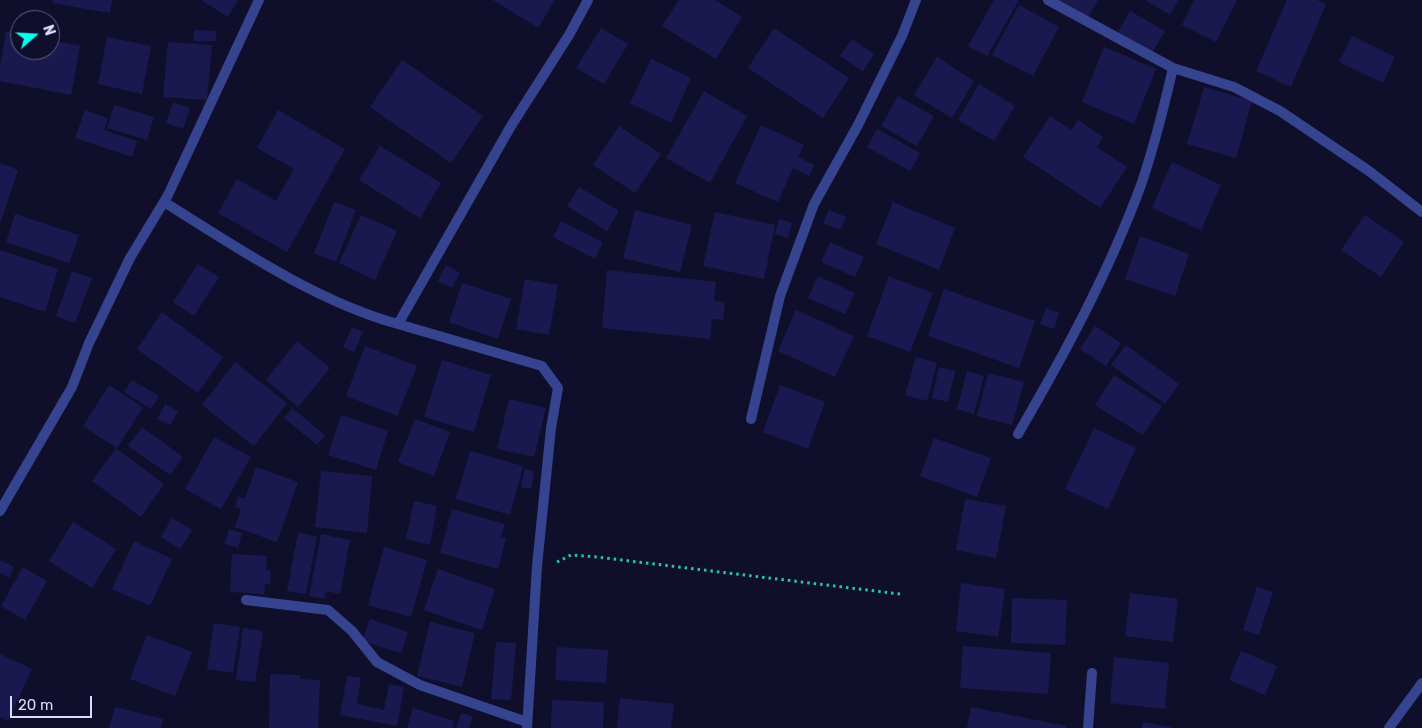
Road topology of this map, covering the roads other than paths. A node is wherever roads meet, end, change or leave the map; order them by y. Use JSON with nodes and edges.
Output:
{"nodes":[{"id":1,"x":259,"y":0,"type":"edge"},
{"id":2,"x":588,"y":0,"type":"edge"},
{"id":3,"x":916,"y":0,"type":"edge"},
{"id":4,"x":1048,"y":0,"type":"edge"},
{"id":5,"x":1173,"y":68,"type":"junction"},
{"id":6,"x":164,"y":202,"type":"junction"},
{"id":7,"x":1422,"y":212,"type":"edge"},
{"id":8,"x":398,"y":324,"type":"junction"},
{"id":9,"x":751,"y":419,"type":"dead end"},
{"id":10,"x":1018,"y":434,"type":"dead end"},
{"id":11,"x":0,"y":511,"type":"edge"},
{"id":12,"x":246,"y":600,"type":"dead end"},
{"id":13,"x":1092,"y":673,"type":"dead end"},
{"id":14,"x":1422,"y":683,"type":"edge"},
{"id":15,"x":527,"y":725,"type":"edge"},
{"id":16,"x":1088,"y":728,"type":"edge"},
{"id":17,"x":1389,"y":728,"type":"edge"}],
"edges":[{"from":1,"to":6,"type":"street"},
{"from":2,"to":8,"type":"street"},
{"from":3,"to":9,"type":"street"},
{"from":4,"to":5,"type":"street"},
{"from":5,"to":7,"type":"street"},
{"from":5,"to":10,"type":"street"},
{"from":6,"to":8,"type":"street"},
{"from":6,"to":11,"type":"street"},
{"from":8,"to":15,"type":"street"},
{"from":12,"to":15,"type":"street"},
{"from":13,"to":16,"type":"street"},
{"from":14,"to":17,"type":"street"}]}
